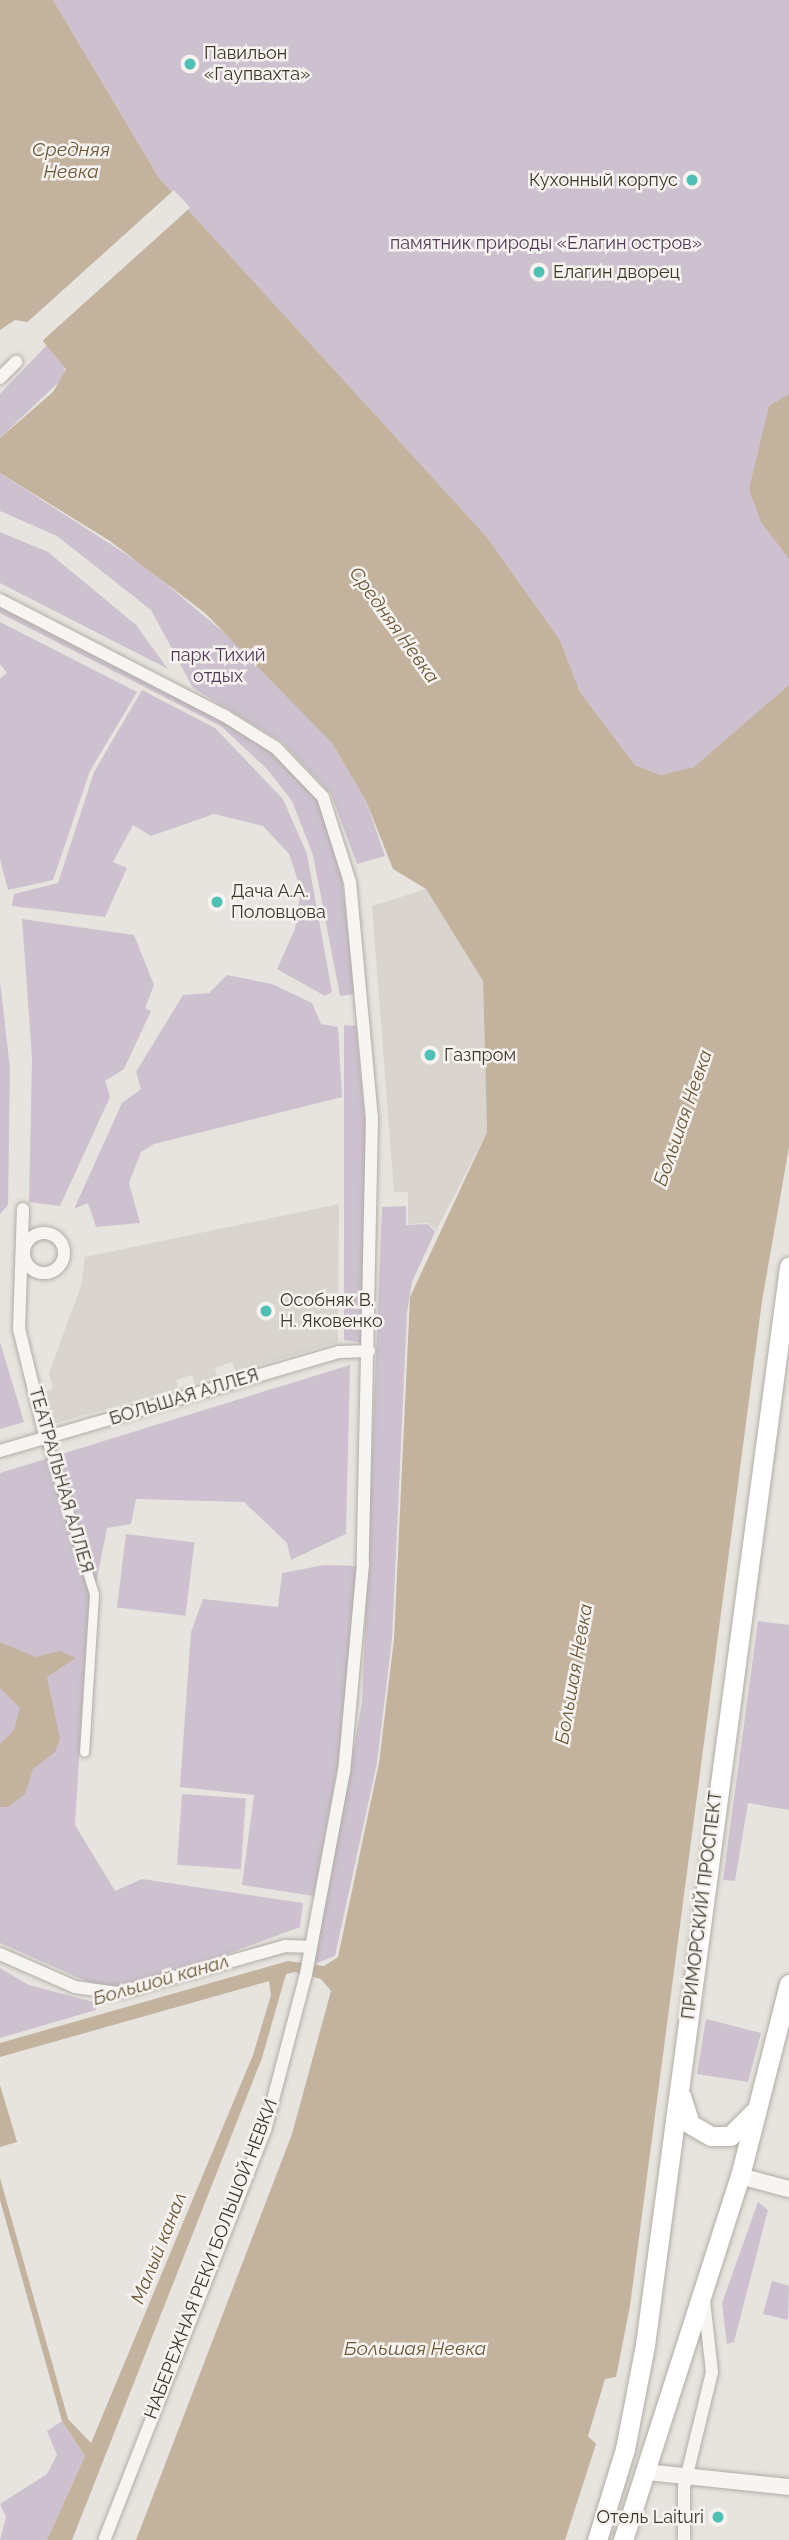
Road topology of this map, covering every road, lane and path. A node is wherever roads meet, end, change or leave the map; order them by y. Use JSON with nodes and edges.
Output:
{"nodes":[{"id":1,"x":16,"y":362,"type":"dead end"},
{"id":2,"x":0,"y":378,"type":"edge"},
{"id":3,"x":0,"y":600,"type":"edge"},
{"id":4,"x":23,"y":1209,"type":"dead end"},
{"id":5,"x":23,"y":1253,"type":"junction"},
{"id":6,"x":789,"y":1267,"type":"edge"},
{"id":7,"x":26,"y":1271,"type":"junction"},
{"id":8,"x":369,"y":1351,"type":"junction"},
{"id":9,"x":46,"y":1439,"type":"junction"},
{"id":10,"x":0,"y":1451,"type":"edge"},
{"id":11,"x":84,"y":1752,"type":"dead end"},
{"id":12,"x":309,"y":1947,"type":"junction"},
{"id":13,"x":0,"y":1954,"type":"edge"},
{"id":14,"x":789,"y":1984,"type":"edge"},
{"id":15,"x":680,"y":2088,"type":"junction"},
{"id":16,"x":763,"y":2093,"type":"junction"},
{"id":17,"x":740,"y":2176,"type":"junction"},
{"id":18,"x":789,"y":2189,"type":"edge"},
{"id":19,"x":703,"y":2297,"type":"junction"},
{"id":20,"x":646,"y":2472,"type":"junction"},
{"id":21,"x":687,"y":2474,"type":"junction"},
{"id":22,"x":789,"y":2487,"type":"edge"},
{"id":23,"x":104,"y":2540,"type":"edge"},
{"id":24,"x":597,"y":2540,"type":"edge"},
{"id":25,"x":623,"y":2540,"type":"edge"},
{"id":26,"x":684,"y":2540,"type":"edge"}],
"edges":[{"from":1,"to":2,"type":"street"},
{"from":3,"to":8,"type":"street","name":"НАБЕРЕЖНАЯ РЕКИ БОЛЬШОЙ НЕВКИ"},
{"from":4,"to":5,"type":"street","name":"ТЕАТРАЛЬНАЯ АЛЛЕЯ"},
{"from":5,"to":7,"type":"street","name":"ТЕАТРАЛЬНАЯ АЛЛЕЯ"},
{"from":5,"to":7,"type":"street"},
{"from":6,"to":15,"type":"main road","name":"ПРИМОРСКИЙ ПРОСПЕКТ"},
{"from":7,"to":9,"type":"street","name":"ТЕАТРАЛЬНАЯ АЛЛЕЯ"},
{"from":8,"to":9,"type":"street","name":"БОЛЬШАЯ АЛЛЕЯ"},
{"from":8,"to":12,"type":"street","name":"НАБЕРЕЖНАЯ РЕКИ БОЛЬШОЙ НЕВКИ"},
{"from":9,"to":10,"type":"street","name":"БОЛЬШАЯ АЛЛЕЯ"},
{"from":9,"to":11,"type":"street","name":"ТЕАТРАЛЬНАЯ АЛЛЕЯ"},
{"from":12,"to":13,"type":"street"},
{"from":12,"to":23,"type":"street","name":"НАБЕРЕЖНАЯ РЕКИ БОЛЬШОЙ НЕВКИ"},
{"from":14,"to":16,"type":"main road"},
{"from":15,"to":16,"type":"main road"},
{"from":15,"to":24,"type":"main road","name":"ПРИМОРСКИЙ ПРОСПЕКТ"},
{"from":16,"to":17,"type":"main road"},
{"from":17,"to":18,"type":"street"},
{"from":17,"to":19,"type":"main road"},
{"from":19,"to":20,"type":"main road"},
{"from":19,"to":21,"type":"street"},
{"from":20,"to":21,"type":"street"},
{"from":20,"to":25,"type":"main road"},
{"from":21,"to":22,"type":"street"},
{"from":21,"to":26,"type":"street"}]}
